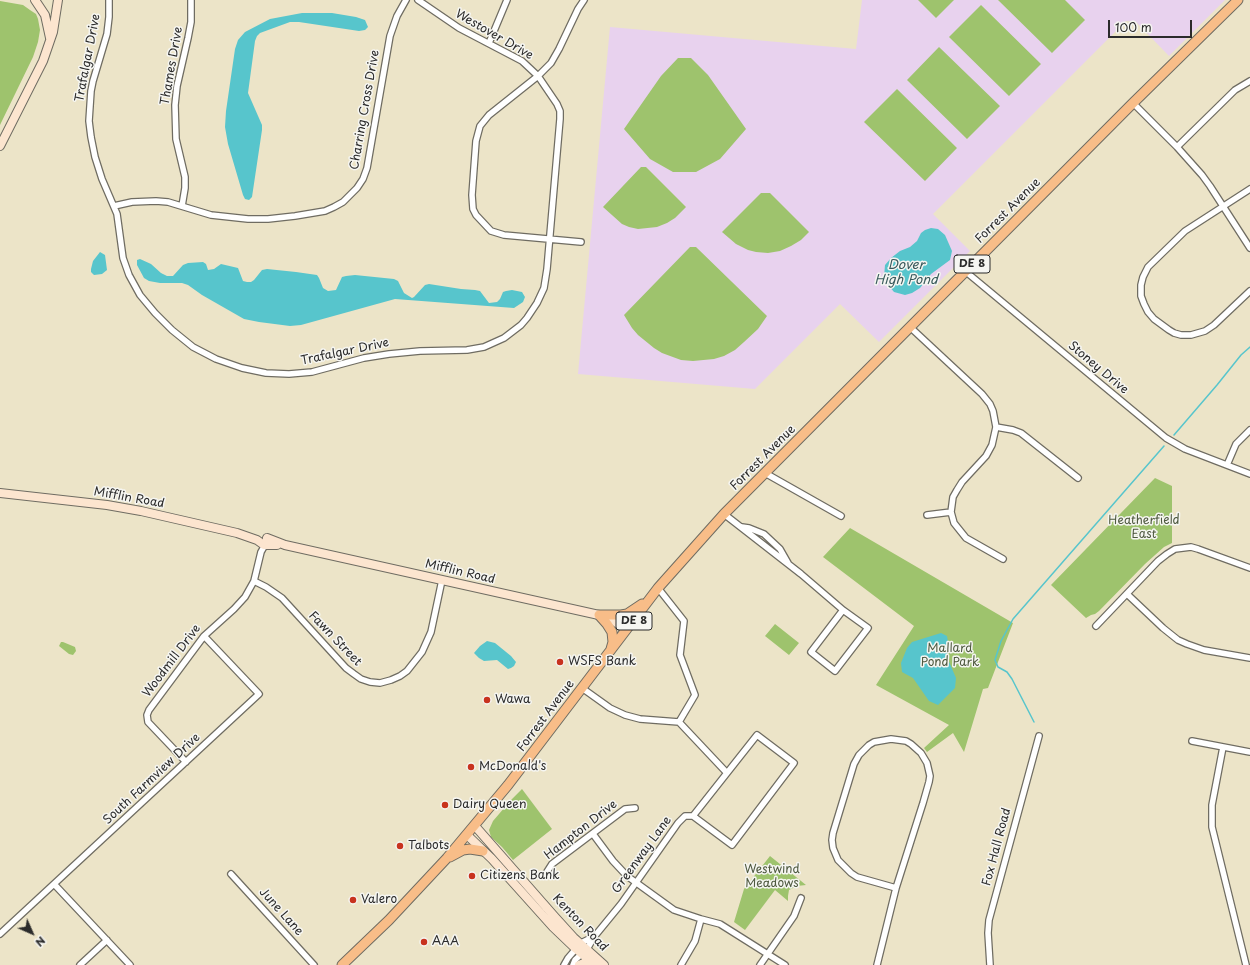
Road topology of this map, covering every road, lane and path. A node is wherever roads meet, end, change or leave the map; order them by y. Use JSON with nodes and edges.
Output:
{"nodes":[{"id":1,"x":35,"y":0,"type":"edge"},
{"id":2,"x":58,"y":0,"type":"edge"},
{"id":3,"x":109,"y":0,"type":"edge"},
{"id":4,"x":191,"y":0,"type":"edge"},
{"id":5,"x":406,"y":0,"type":"edge"},
{"id":6,"x":418,"y":0,"type":"edge"},
{"id":7,"x":507,"y":0,"type":"edge"},
{"id":8,"x":584,"y":0,"type":"edge"},
{"id":9,"x":1238,"y":0,"type":"edge"},
{"id":10,"x":50,"y":40,"type":"junction"},
{"id":11,"x":489,"y":44,"type":"junction"},
{"id":12,"x":538,"y":76,"type":"junction"},
{"id":13,"x":1250,"y":81,"type":"edge"},
{"id":14,"x":1133,"y":103,"type":"junction"},
{"id":15,"x":0,"y":146,"type":"edge"},
{"id":16,"x":1177,"y":147,"type":"junction"},
{"id":17,"x":1250,"y":189,"type":"edge"},
{"id":18,"x":114,"y":206,"type":"junction"},
{"id":19,"x":182,"y":206,"type":"junction"},
{"id":20,"x":1222,"y":206,"type":"junction"},
{"id":21,"x":550,"y":240,"type":"junction"},
{"id":22,"x":581,"y":242,"type":"dead end"},
{"id":23,"x":1250,"y":248,"type":"edge"},
{"id":24,"x":965,"y":271,"type":"junction"},
{"id":25,"x":1250,"y":291,"type":"edge"},
{"id":26,"x":910,"y":327,"type":"junction"},
{"id":27,"x":996,"y":427,"type":"junction"},
{"id":28,"x":1250,"y":430,"type":"edge"},
{"id":29,"x":1227,"y":465,"type":"junction"},
{"id":30,"x":765,"y":473,"type":"junction"},
{"id":31,"x":1250,"y":474,"type":"edge"},
{"id":32,"x":1078,"y":478,"type":"dead end"},
{"id":33,"x":0,"y":493,"type":"edge"},
{"id":34,"x":951,"y":512,"type":"junction"},
{"id":35,"x":724,"y":514,"type":"junction"},
{"id":36,"x":927,"y":515,"type":"dead end"},
{"id":37,"x":841,"y":516,"type":"dead end"},
{"id":38,"x":263,"y":543,"type":"junction"},
{"id":39,"x":1003,"y":559,"type":"dead end"},
{"id":40,"x":1250,"y":568,"type":"edge"},
{"id":41,"x":442,"y":580,"type":"junction"},
{"id":42,"x":254,"y":581,"type":"junction"},
{"id":43,"x":658,"y":588,"type":"junction"},
{"id":44,"x":1127,"y":594,"type":"junction"},
{"id":45,"x":652,"y":597,"type":"junction"},
{"id":46,"x":843,"y":610,"type":"junction"},
{"id":47,"x":599,"y":616,"type":"junction"},
{"id":48,"x":1096,"y":626,"type":"dead end"},
{"id":49,"x":626,"y":630,"type":"junction"},
{"id":50,"x":204,"y":636,"type":"junction"},
{"id":51,"x":609,"y":653,"type":"junction"},
{"id":52,"x":1250,"y":658,"type":"edge"},
{"id":53,"x":582,"y":688,"type":"junction"},
{"id":54,"x":679,"y":722,"type":"junction"},
{"id":55,"x":1039,"y":736,"type":"dead end"},
{"id":56,"x":1192,"y":741,"type":"dead end"},
{"id":57,"x":1223,"y":747,"type":"junction"},
{"id":58,"x":1250,"y":752,"type":"edge"},
{"id":59,"x":186,"y":762,"type":"junction"},
{"id":60,"x":727,"y":773,"type":"junction"},
{"id":61,"x":635,"y":808,"type":"dead end"},
{"id":62,"x":693,"y":816,"type":"junction"},
{"id":63,"x":474,"y":826,"type":"junction"},
{"id":64,"x":593,"y":834,"type":"junction"},
{"id":65,"x":467,"y":835,"type":"junction"},
{"id":66,"x":483,"y":851,"type":"junction"},
{"id":67,"x":447,"y":858,"type":"junction"},
{"id":68,"x":231,"y":874,"type":"dead end"},
{"id":69,"x":545,"y":875,"type":"dead end"},
{"id":70,"x":635,"y":882,"type":"junction"},
{"id":71,"x":54,"y":884,"type":"junction"},
{"id":72,"x":896,"y":888,"type":"junction"},
{"id":73,"x":801,"y":898,"type":"dead end"},
{"id":74,"x":701,"y":919,"type":"junction"},
{"id":75,"x":0,"y":934,"type":"edge"},
{"id":76,"x":107,"y":940,"type":"junction"},
{"id":77,"x":581,"y":949,"type":"junction"},
{"id":78,"x":768,"y":953,"type":"junction"},
{"id":79,"x":80,"y":965,"type":"edge"},
{"id":80,"x":130,"y":965,"type":"edge"},
{"id":81,"x":314,"y":965,"type":"edge"},
{"id":82,"x":342,"y":965,"type":"edge"},
{"id":83,"x":564,"y":965,"type":"edge"},
{"id":84,"x":573,"y":965,"type":"edge"},
{"id":85,"x":579,"y":965,"type":"edge"},
{"id":86,"x":593,"y":965,"type":"edge"},
{"id":87,"x":604,"y":965,"type":"edge"},
{"id":88,"x":681,"y":965,"type":"edge"},
{"id":89,"x":760,"y":965,"type":"edge"},
{"id":90,"x":784,"y":965,"type":"edge"},
{"id":91,"x":877,"y":965,"type":"edge"},
{"id":92,"x":990,"y":965,"type":"edge"},
{"id":93,"x":1246,"y":965,"type":"edge"}],
"edges":[{"from":1,"to":10,"type":"main road"},
{"from":2,"to":10,"type":"main road"},
{"from":3,"to":18,"type":"street","name":"Trafalgar Drive"},
{"from":4,"to":19,"type":"street","name":"Thames Drive"},
{"from":5,"to":19,"type":"street","name":"Charring Cross Drive"},
{"from":6,"to":11,"type":"street","name":"Westover Drive"},
{"from":7,"to":11,"type":"street"},
{"from":8,"to":12,"type":"street"},
{"from":9,"to":14,"type":"highway","name":"Forrest Avenue","number":"DE 8"},
{"from":10,"to":15,"type":"main road"},
{"from":11,"to":12,"type":"street","name":"Westover Drive"},
{"from":12,"to":21,"type":"street","name":"Trafalgar Drive"},
{"from":12,"to":21,"type":"street"},
{"from":13,"to":16,"type":"street"},
{"from":14,"to":16,"type":"street"},
{"from":14,"to":24,"type":"highway","name":"Forrest Avenue","number":"DE 8"},
{"from":16,"to":20,"type":"street"},
{"from":17,"to":20,"type":"street"},
{"from":18,"to":19,"type":"street","name":"Charring Cross Drive"},
{"from":18,"to":21,"type":"street","name":"Trafalgar Drive"},
{"from":20,"to":23,"type":"street"},
{"from":20,"to":25,"type":"street"},
{"from":21,"to":22,"type":"street"},
{"from":24,"to":26,"type":"highway","name":"Forrest Avenue","number":"DE 8"},
{"from":24,"to":29,"type":"street","name":"Stoney Drive"},
{"from":26,"to":27,"type":"street"},
{"from":26,"to":30,"type":"highway","name":"Forrest Avenue","number":"DE 8"},
{"from":27,"to":32,"type":"street"},
{"from":27,"to":34,"type":"street"},
{"from":28,"to":29,"type":"street"},
{"from":29,"to":31,"type":"street","name":"Stoney Drive"},
{"from":30,"to":35,"type":"highway","name":"Forrest Avenue","number":"DE 8"},
{"from":30,"to":37,"type":"street"},
{"from":33,"to":38,"type":"main road","name":"Mifflin Road"},
{"from":34,"to":36,"type":"street"},
{"from":34,"to":39,"type":"street"},
{"from":35,"to":43,"type":"highway","name":"Forrest Avenue","number":"DE 8"},
{"from":35,"to":46,"type":"street"},
{"from":38,"to":41,"type":"main road","name":"Mifflin Road"},
{"from":38,"to":42,"type":"street","name":"Woodmill Drive"},
{"from":40,"to":44,"type":"street"},
{"from":41,"to":42,"type":"street","name":"Fawn Street"},
{"from":41,"to":47,"type":"main road","name":"Mifflin Road"},
{"from":42,"to":50,"type":"street","name":"Woodmill Drive"},
{"from":43,"to":45,"type":"highway","name":"Forrest Avenue","number":"DE 8"},
{"from":43,"to":54,"type":"street"},
{"from":44,"to":48,"type":"street"},
{"from":44,"to":52,"type":"street"},
{"from":45,"to":47,"type":"highway"},
{"from":45,"to":49,"type":"highway","name":"Forrest Avenue","number":"DE 8"},
{"from":46,"to":46,"type":"street"},
{"from":47,"to":49,"type":"main road","name":"Mifflin Road"},
{"from":47,"to":51,"type":"highway"},
{"from":49,"to":51,"type":"highway","name":"Forrest Avenue","number":"DE 8"},
{"from":50,"to":59,"type":"street","name":"Woodmill Drive"},
{"from":50,"to":59,"type":"street","name":"South Farmview Drive"},
{"from":51,"to":53,"type":"highway","name":"Forrest Avenue","number":"DE 8"},
{"from":53,"to":54,"type":"street"},
{"from":53,"to":63,"type":"highway","name":"Forrest Avenue","number":"DE 8"},
{"from":54,"to":60,"type":"street"},
{"from":55,"to":92,"type":"street","name":"Fox Hall Road"},
{"from":56,"to":57,"type":"street"},
{"from":57,"to":58,"type":"street"},
{"from":57,"to":93,"type":"street"},
{"from":59,"to":71,"type":"street","name":"South Farmview Drive"},
{"from":60,"to":62,"type":"street","name":"Greenway Lane"},
{"from":60,"to":62,"type":"street","name":"Greenway Lane"},
{"from":61,"to":64,"type":"street","name":"Hampton Drive"},
{"from":62,"to":70,"type":"street","name":"Greenway Lane"},
{"from":63,"to":65,"type":"highway","name":"Forrest Avenue","number":"DE 8"},
{"from":63,"to":77,"type":"main road","name":"Kenton Road"},
{"from":64,"to":69,"type":"street","name":"Hampton Drive"},
{"from":64,"to":70,"type":"street"},
{"from":65,"to":66,"type":"main road","name":"Kenton Road"},
{"from":65,"to":67,"type":"highway","name":"Forrest Avenue","number":"DE 8"},
{"from":66,"to":67,"type":"highway"},
{"from":66,"to":77,"type":"main road","name":"Kenton Road"},
{"from":67,"to":82,"type":"highway","name":"Forrest Avenue","number":"DE 8"},
{"from":68,"to":81,"type":"street","name":"June Lane"},
{"from":70,"to":74,"type":"street"},
{"from":70,"to":77,"type":"street","name":"Greenway Lane"},
{"from":71,"to":75,"type":"street","name":"South Farmview Drive"},
{"from":71,"to":76,"type":"street"},
{"from":72,"to":72,"type":"street"},
{"from":72,"to":91,"type":"street"},
{"from":73,"to":78,"type":"street"},
{"from":74,"to":78,"type":"street"},
{"from":74,"to":88,"type":"street"},
{"from":76,"to":79,"type":"street"},
{"from":76,"to":80,"type":"street"},
{"from":77,"to":83,"type":"street"},
{"from":77,"to":84,"type":"street"},
{"from":77,"to":86,"type":"main road","name":"Kenton Road"},
{"from":77,"to":87,"type":"main road","name":"Kenton Road"},
{"from":78,"to":89,"type":"street"},
{"from":78,"to":90,"type":"street"},
{"from":85,"to":86,"type":"main road"}]}
